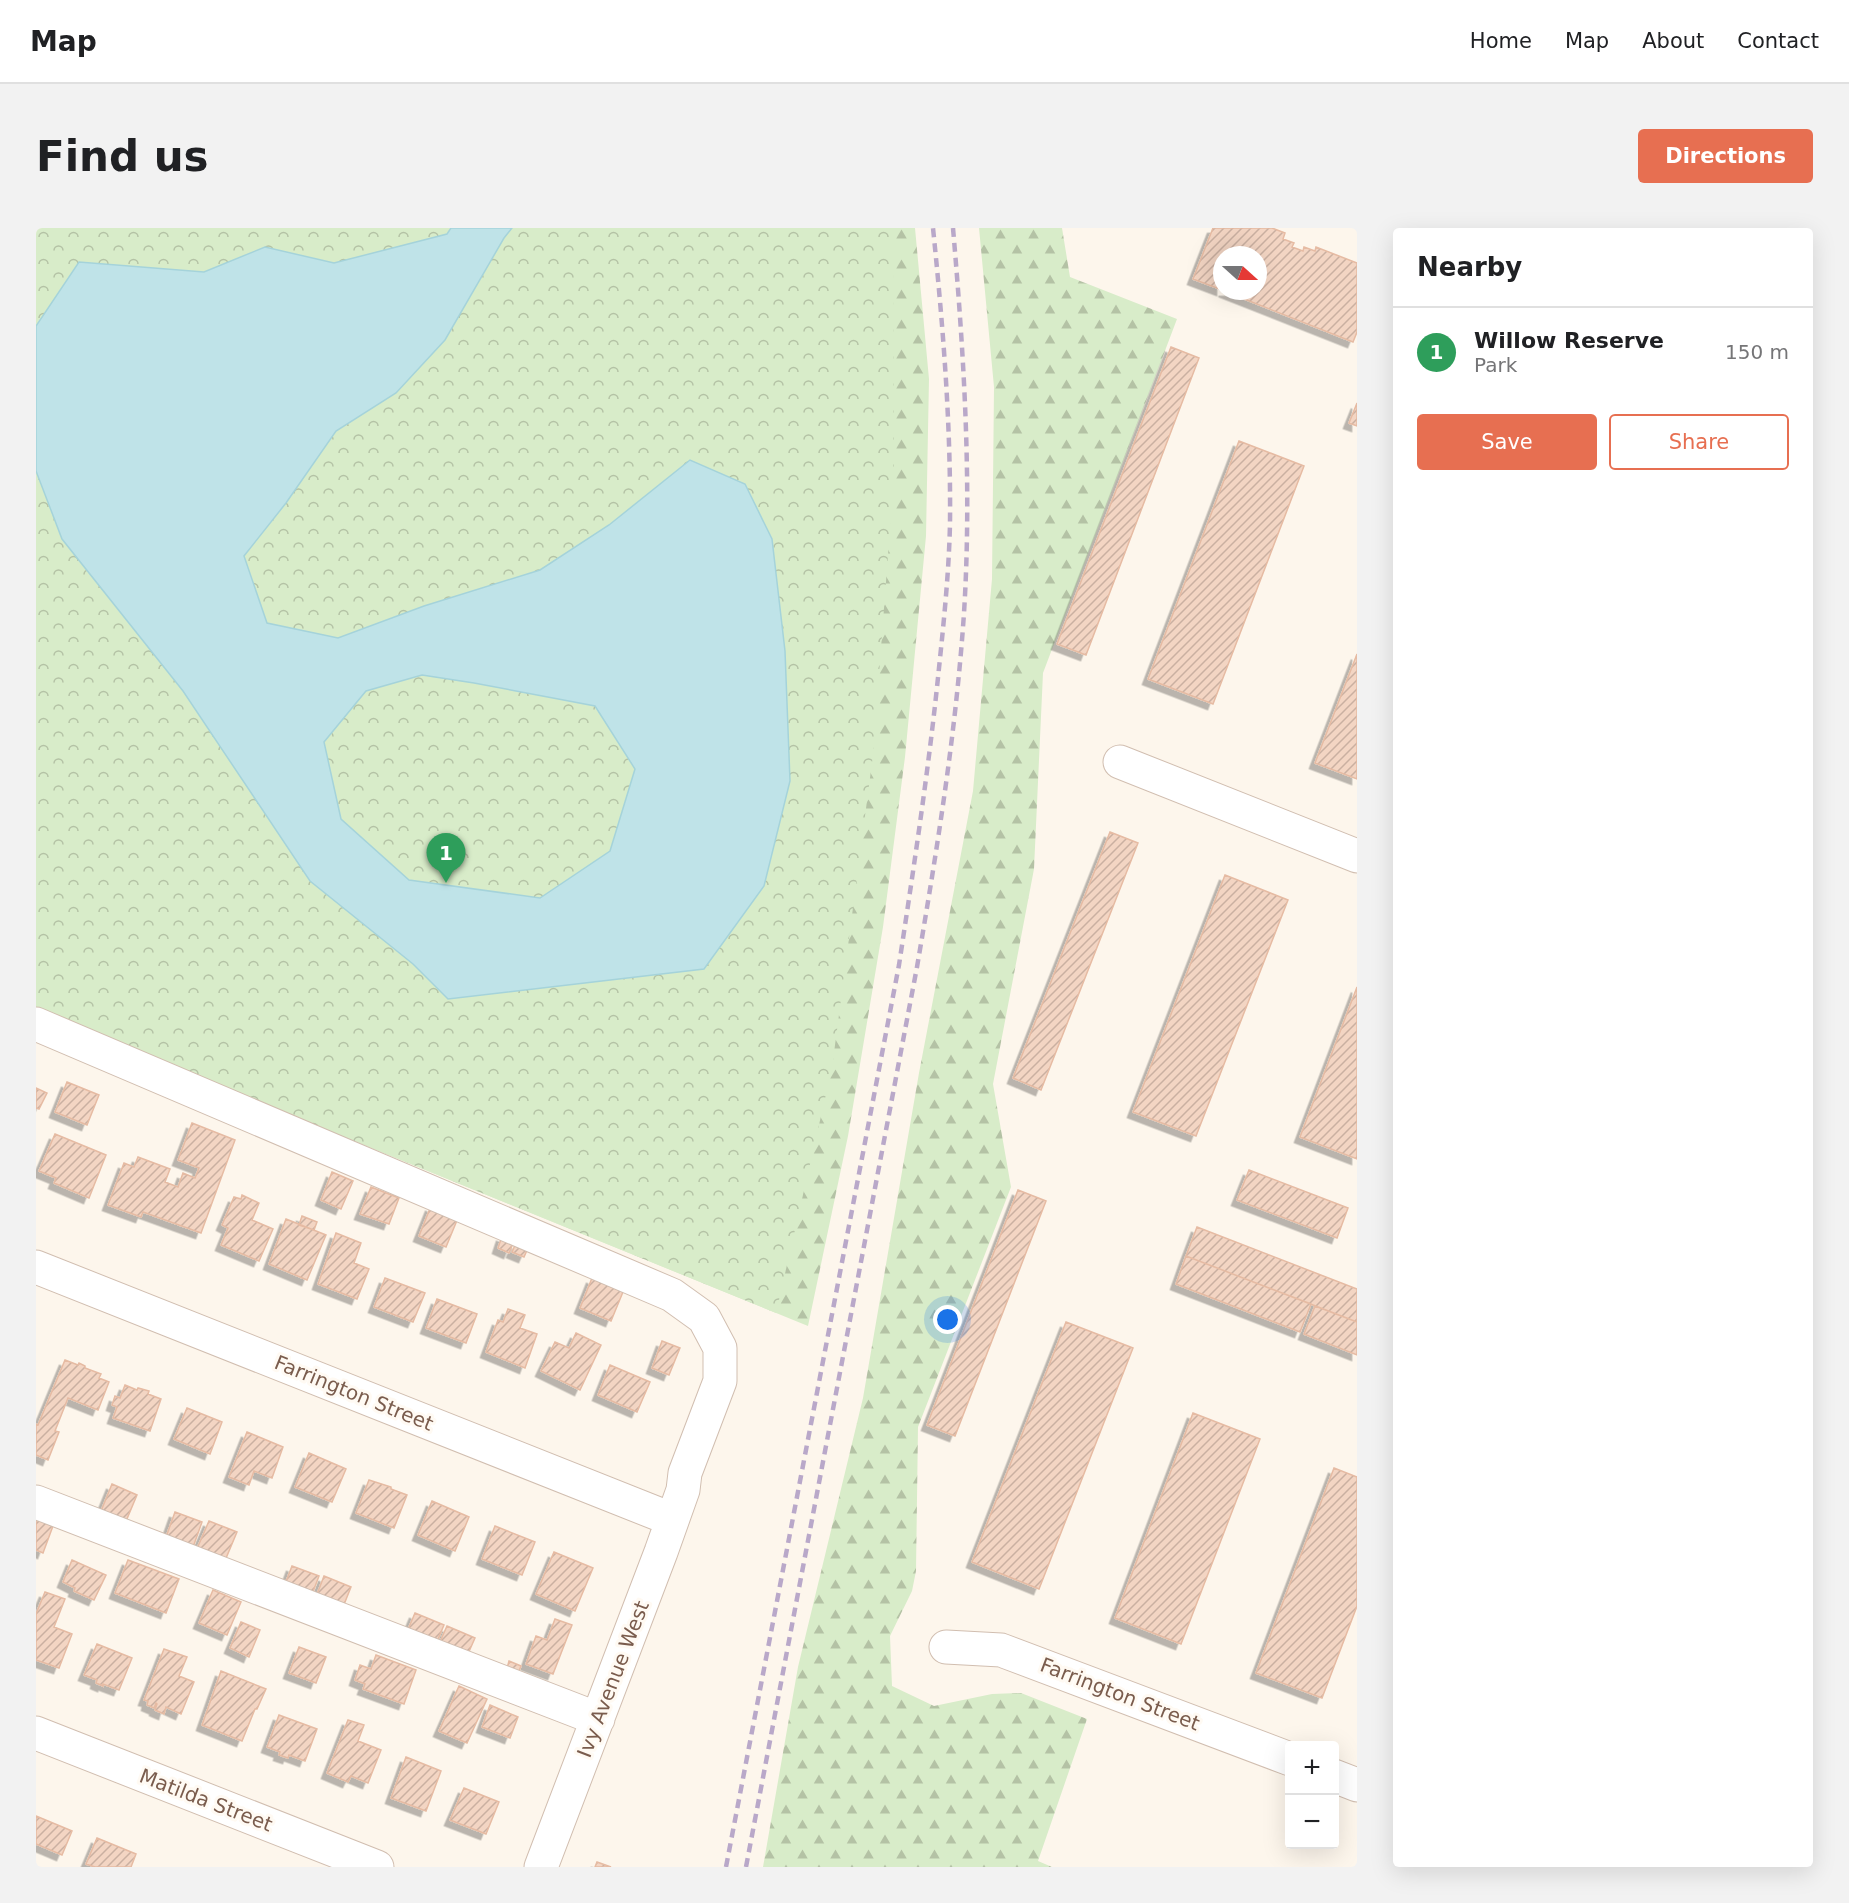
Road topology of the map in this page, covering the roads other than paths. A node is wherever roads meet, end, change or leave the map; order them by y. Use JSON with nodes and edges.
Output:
{"nodes":[{"id":1,"x":1120,"y":762,"type":"dead end"},
{"id":2,"x":1357,"y":856,"type":"edge"},
{"id":3,"x":36,"y":1024,"type":"edge"},
{"id":4,"x":36,"y":1267,"type":"edge"},
{"id":5,"x":36,"y":1502,"type":"edge"},
{"id":6,"x":677,"y":1504,"type":"junction"},
{"id":7,"x":946,"y":1647,"type":"dead end"},
{"id":8,"x":598,"y":1719,"type":"junction"},
{"id":9,"x":36,"y":1733,"type":"edge"},
{"id":10,"x":1285,"y":1757,"type":"edge"},
{"id":11,"x":1339,"y":1778,"type":"edge"},
{"id":12,"x":1357,"y":1785,"type":"edge"},
{"id":13,"x":376,"y":1867,"type":"edge"},
{"id":14,"x":541,"y":1867,"type":"edge"}],
"edges":[{"from":1,"to":2,"type":"street"},
{"from":3,"to":6,"type":"street","name":"Ivy Avenue West"},
{"from":4,"to":6,"type":"street","name":"Farrington Street"},
{"from":5,"to":8,"type":"street"},
{"from":6,"to":8,"type":"street","name":"Ivy Avenue West"},
{"from":7,"to":10,"type":"street","name":"Farrington Street"},
{"from":8,"to":14,"type":"street","name":"Ivy Avenue West"},
{"from":9,"to":13,"type":"street","name":"Matilda Street"},
{"from":11,"to":12,"type":"street"}]}
